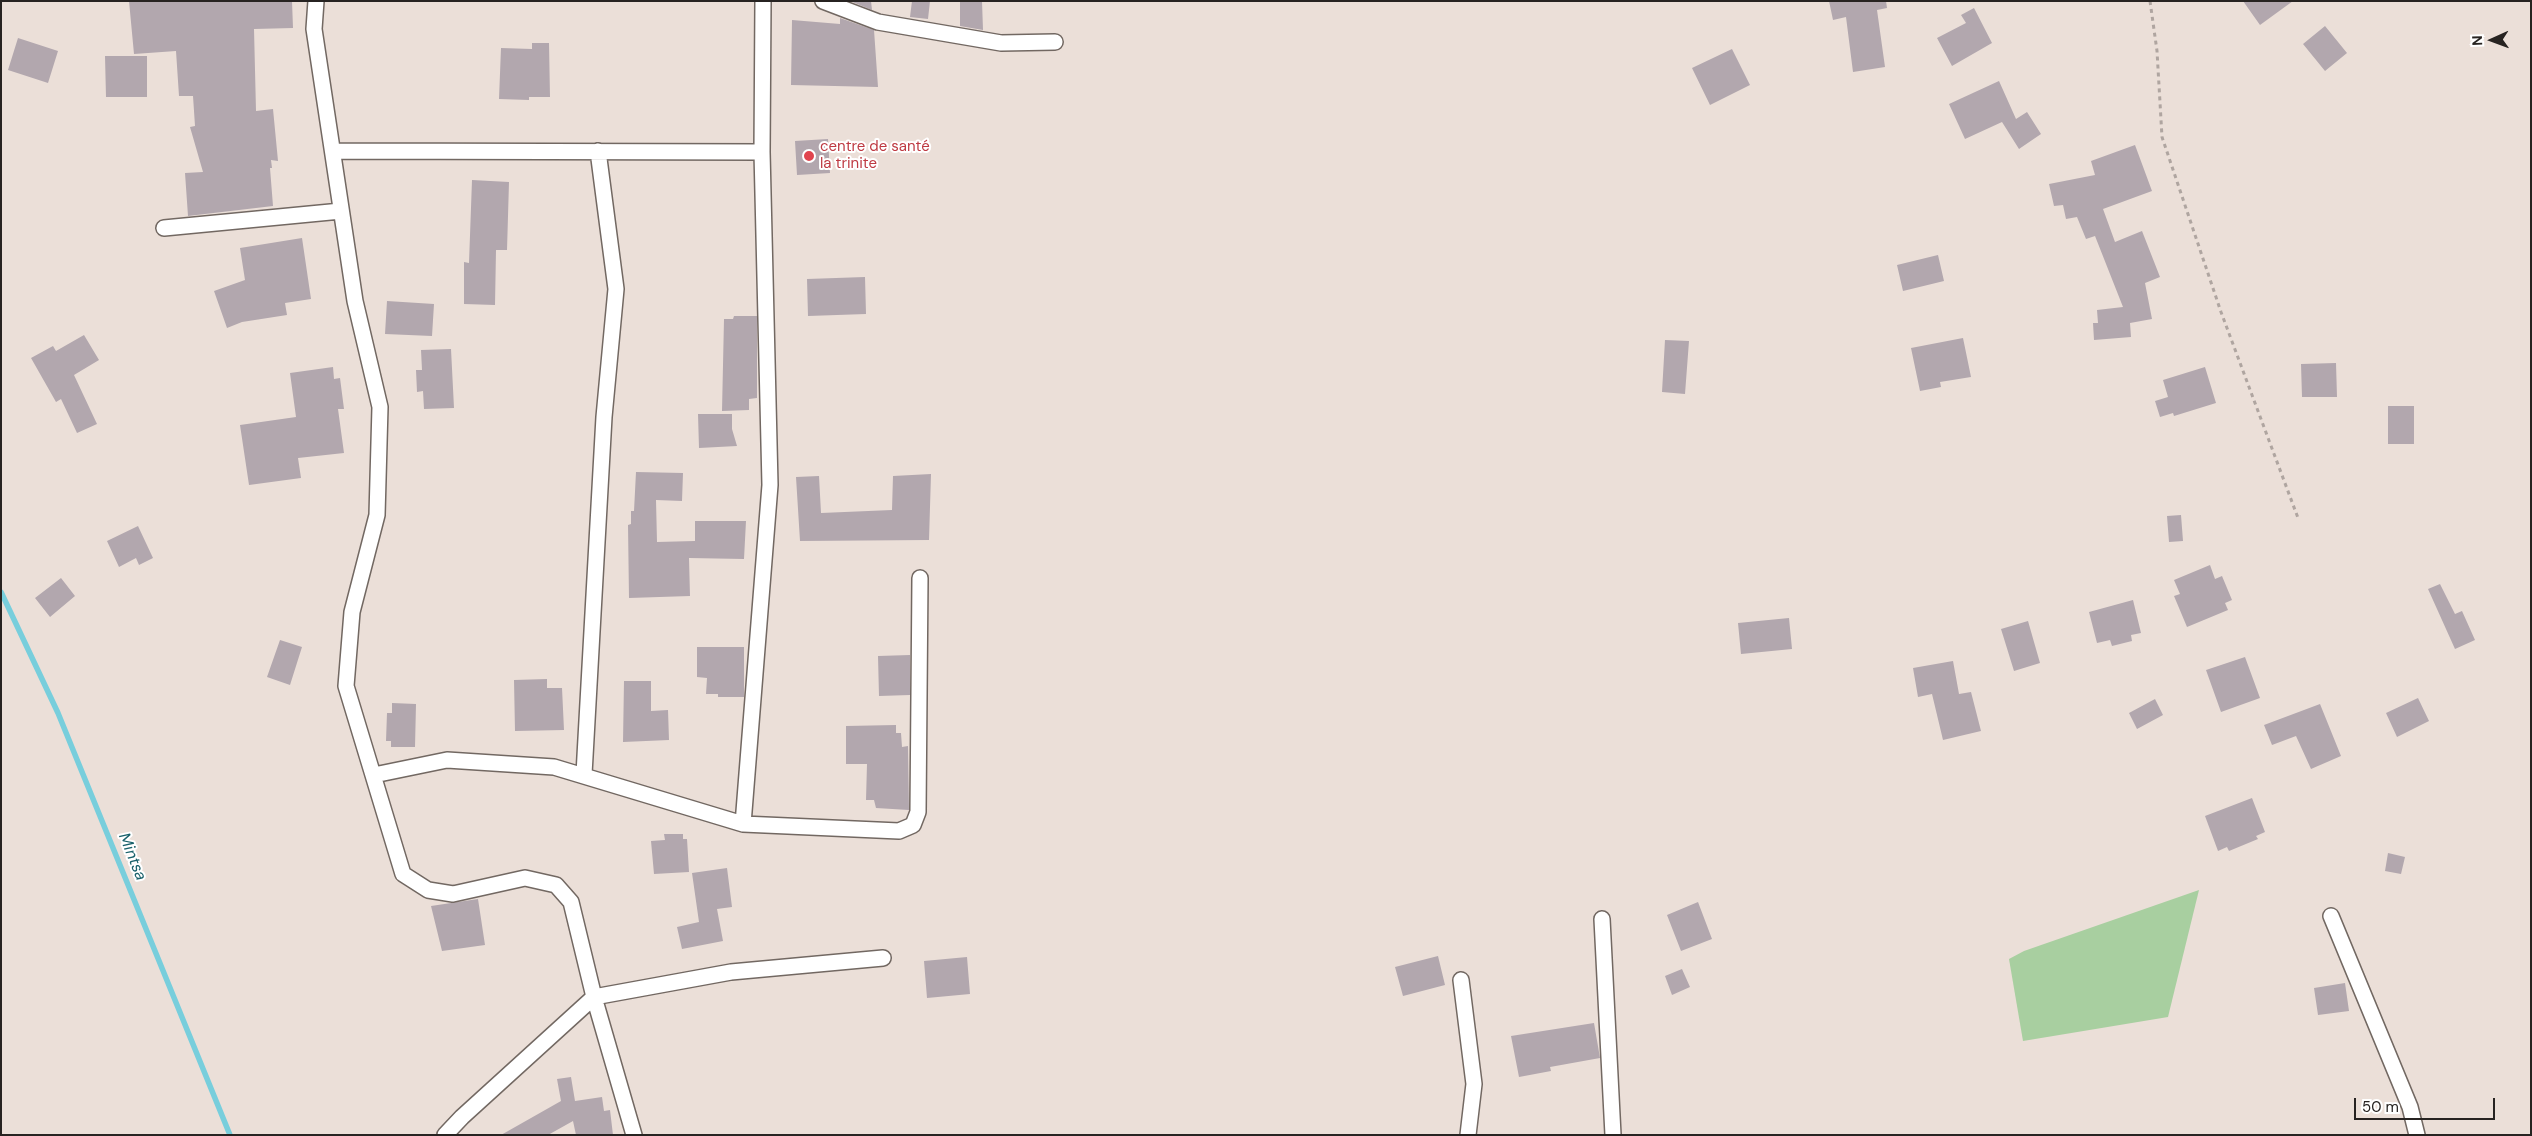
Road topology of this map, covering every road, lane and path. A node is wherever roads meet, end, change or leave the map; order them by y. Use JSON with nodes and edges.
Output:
{"nodes":[{"id":1,"x":316,"y":1,"type":"edge"},
{"id":2,"x":763,"y":1,"type":"edge"},
{"id":3,"x":823,"y":1,"type":"edge"},
{"id":4,"x":2150,"y":1,"type":"edge"},
{"id":5,"x":1055,"y":42,"type":"dead end"},
{"id":6,"x":333,"y":151,"type":"junction"},
{"id":7,"x":598,"y":151,"type":"junction"},
{"id":8,"x":762,"y":152,"type":"junction"},
{"id":9,"x":342,"y":211,"type":"junction"},
{"id":10,"x":164,"y":228,"type":"dead end"},
{"id":11,"x":2298,"y":518,"type":"dead end"},
{"id":12,"x":920,"y":578,"type":"dead end"},
{"id":13,"x":584,"y":774,"type":"junction"},
{"id":14,"x":374,"y":775,"type":"junction"},
{"id":15,"x":743,"y":824,"type":"junction"},
{"id":16,"x":2331,"y":916,"type":"dead end"},
{"id":17,"x":1602,"y":919,"type":"dead end"},
{"id":18,"x":883,"y":958,"type":"dead end"},
{"id":19,"x":1461,"y":980,"type":"dead end"},
{"id":20,"x":594,"y":997,"type":"junction"},
{"id":21,"x":445,"y":1135,"type":"edge"},
{"id":22,"x":634,"y":1135,"type":"edge"},
{"id":23,"x":1468,"y":1135,"type":"edge"},
{"id":24,"x":1613,"y":1135,"type":"edge"},
{"id":25,"x":2417,"y":1135,"type":"edge"}],
"edges":[{"from":1,"to":6,"type":"street"},
{"from":2,"to":8,"type":"street"},
{"from":3,"to":5,"type":"street"},
{"from":4,"to":11,"type":"path"},
{"from":6,"to":7,"type":"street"},
{"from":6,"to":9,"type":"street"},
{"from":7,"to":8,"type":"street"},
{"from":7,"to":13,"type":"street"},
{"from":8,"to":15,"type":"street"},
{"from":9,"to":10,"type":"street"},
{"from":9,"to":14,"type":"street"},
{"from":12,"to":15,"type":"street"},
{"from":13,"to":14,"type":"street"},
{"from":13,"to":15,"type":"street"},
{"from":14,"to":20,"type":"street"},
{"from":16,"to":25,"type":"street"},
{"from":17,"to":24,"type":"street"},
{"from":18,"to":20,"type":"street"},
{"from":19,"to":23,"type":"street"},
{"from":20,"to":21,"type":"street"},
{"from":20,"to":22,"type":"street"}]}
